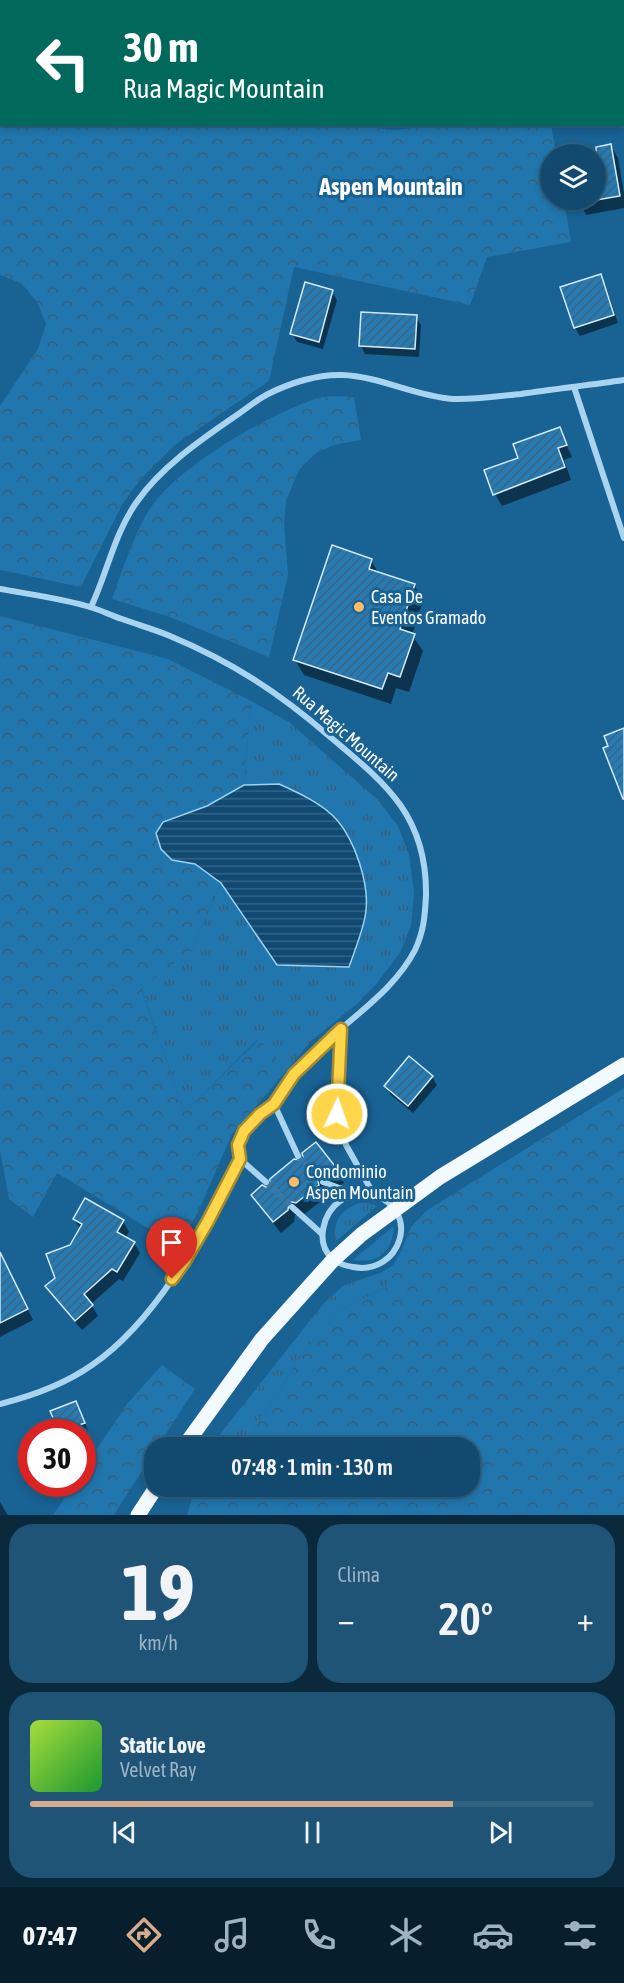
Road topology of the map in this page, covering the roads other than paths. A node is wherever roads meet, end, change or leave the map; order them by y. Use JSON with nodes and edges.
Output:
{"nodes":[{"id":1,"x":624,"y":380,"type":"edge"},
{"id":2,"x":574,"y":387,"type":"junction"},
{"id":3,"x":624,"y":538,"type":"edge"},
{"id":4,"x":0,"y":589,"type":"edge"},
{"id":5,"x":91,"y":607,"type":"junction"},
{"id":6,"x":341,"y":1029,"type":"junction"},
{"id":7,"x":624,"y":1065,"type":"edge"},
{"id":8,"x":274,"y":1104,"type":"junction"},
{"id":9,"x":298,"y":1156,"type":"tunnel mouth"},
{"id":10,"x":240,"y":1159,"type":"junction"},
{"id":11,"x":266,"y":1182,"type":"tunnel mouth"},
{"id":12,"x":323,"y":1182,"type":"tunnel mouth"},
{"id":13,"x":357,"y":1194,"type":"junction"},
{"id":14,"x":374,"y":1195,"type":"junction"},
{"id":15,"x":292,"y":1207,"type":"tunnel mouth"},
{"id":16,"x":394,"y":1209,"type":"junction"},
{"id":17,"x":322,"y":1234,"type":"junction"},
{"id":18,"x":333,"y":1260,"type":"junction"},
{"id":19,"x":0,"y":1404,"type":"edge"},
{"id":20,"x":191,"y":1437,"type":"edge"},
{"id":21,"x":150,"y":1497,"type":"edge"},
{"id":22,"x":138,"y":1515,"type":"edge"}],
"edges":[{"from":1,"to":2,"type":"street"},
{"from":2,"to":3,"type":"street"},
{"from":2,"to":5,"type":"street"},
{"from":4,"to":5,"type":"street","name":"Rua Magic Mountain"},
{"from":5,"to":6,"type":"street","name":"Rua Magic Mountain"},
{"from":6,"to":8,"type":"street","name":"Rua Magic Mountain"},
{"from":6,"to":14,"type":"street"},
{"from":7,"to":16,"type":"main road"},
{"from":8,"to":9,"type":"street"},
{"from":8,"to":10,"type":"street","name":"Rua Magic Mountain"},
{"from":10,"to":11,"type":"street"},
{"from":10,"to":19,"type":"street","name":"Rua Magic Mountain"},
{"from":12,"to":13,"type":"street"},
{"from":13,"to":14,"type":"street"},
{"from":13,"to":17,"type":"street"},
{"from":14,"to":16,"type":"street"},
{"from":15,"to":17,"type":"street"},
{"from":16,"to":18,"type":"main road"},
{"from":16,"to":18,"type":"street"},
{"from":17,"to":18,"type":"street"},
{"from":18,"to":20,"type":"main road"},
{"from":21,"to":22,"type":"main road"}]}
